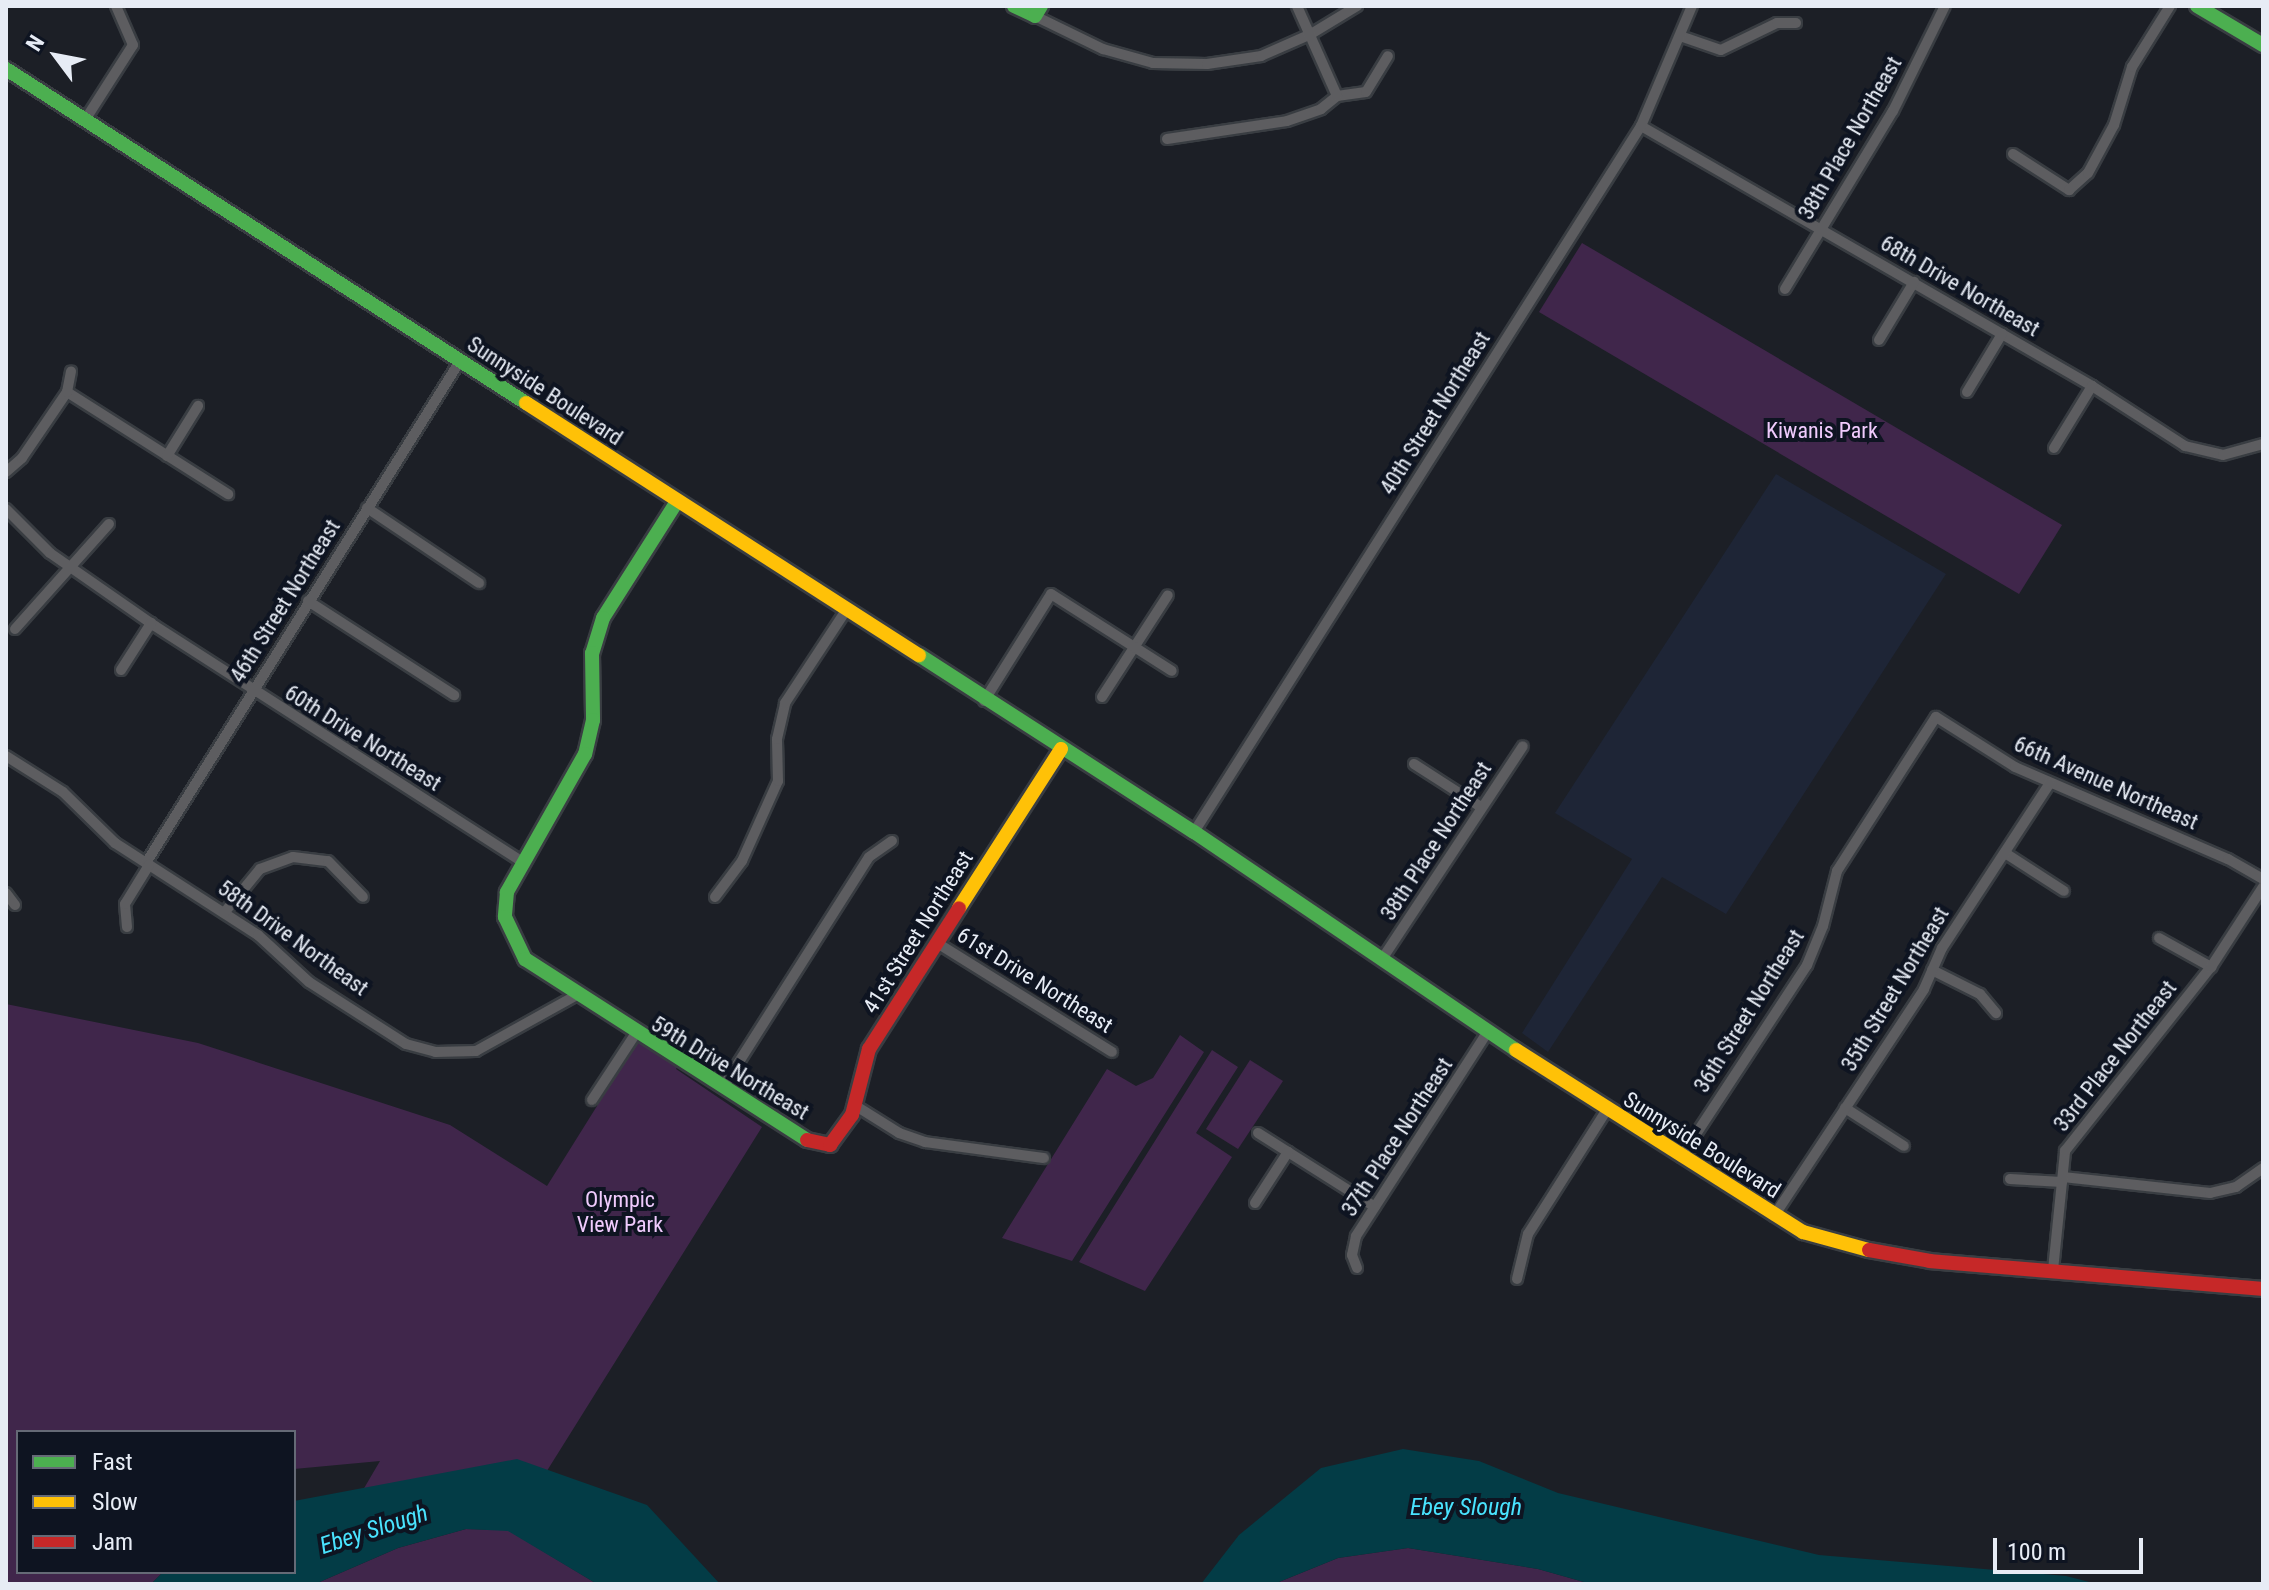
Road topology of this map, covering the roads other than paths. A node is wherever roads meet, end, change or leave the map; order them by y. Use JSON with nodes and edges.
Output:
{"nodes":[{"id":1,"x":116,"y":6,"type":"edge"},
{"id":2,"x":1014,"y":6,"type":"edge"},
{"id":3,"x":1297,"y":6,"type":"edge"},
{"id":4,"x":1357,"y":6,"type":"edge"},
{"id":5,"x":1692,"y":6,"type":"edge"},
{"id":6,"x":1945,"y":6,"type":"edge"},
{"id":7,"x":2170,"y":6,"type":"edge"},
{"id":8,"x":2197,"y":6,"type":"edge"},
{"id":9,"x":2215,"y":10,"type":"edge"},
{"id":10,"x":1038,"y":11,"type":"edge"},
{"id":11,"x":1796,"y":23,"type":"dead end"},
{"id":12,"x":1311,"y":34,"type":"junction"},
{"id":13,"x":1680,"y":36,"type":"junction"},
{"id":14,"x":2263,"y":45,"type":"edge"},
{"id":15,"x":1388,"y":56,"type":"dead end"},
{"id":16,"x":6,"y":69,"type":"edge"},
{"id":17,"x":1337,"y":96,"type":"junction"},
{"id":18,"x":85,"y":120,"type":"junction"},
{"id":19,"x":1641,"y":126,"type":"junction"},
{"id":20,"x":1167,"y":139,"type":"dead end"},
{"id":21,"x":2013,"y":154,"type":"dead end"},
{"id":22,"x":1821,"y":229,"type":"junction"},
{"id":23,"x":1914,"y":282,"type":"junction"},
{"id":24,"x":1785,"y":289,"type":"dead end"},
{"id":25,"x":2002,"y":334,"type":"junction"},
{"id":26,"x":1879,"y":340,"type":"dead end"},
{"id":27,"x":460,"y":361,"type":"junction"},
{"id":28,"x":71,"y":371,"type":"dead end"},
{"id":29,"x":2092,"y":386,"type":"junction"},
{"id":30,"x":67,"y":392,"type":"junction"},
{"id":31,"x":1967,"y":392,"type":"dead end"},
{"id":32,"x":198,"y":406,"type":"dead end"},
{"id":33,"x":2263,"y":444,"type":"edge"},
{"id":34,"x":2054,"y":448,"type":"dead end"},
{"id":35,"x":167,"y":456,"type":"junction"},
{"id":36,"x":6,"y":472,"type":"edge"},
{"id":37,"x":228,"y":494,"type":"dead end"},
{"id":38,"x":676,"y":503,"type":"junction"},
{"id":39,"x":367,"y":508,"type":"junction"},
{"id":40,"x":6,"y":509,"type":"edge"},
{"id":41,"x":109,"y":524,"type":"dead end"},
{"id":42,"x":67,"y":565,"type":"junction"},
{"id":43,"x":479,"y":583,"type":"dead end"},
{"id":44,"x":1168,"y":595,"type":"dead end"},
{"id":45,"x":308,"y":601,"type":"junction"},
{"id":46,"x":845,"y":612,"type":"junction"},
{"id":47,"x":151,"y":623,"type":"junction"},
{"id":48,"x":15,"y":629,"type":"dead end"},
{"id":49,"x":1134,"y":647,"type":"junction"},
{"id":50,"x":121,"y":670,"type":"dead end"},
{"id":51,"x":1172,"y":671,"type":"dead end"},
{"id":52,"x":254,"y":686,"type":"junction"},
{"id":53,"x":454,"y":695,"type":"dead end"},
{"id":54,"x":1102,"y":697,"type":"dead end"},
{"id":55,"x":984,"y":701,"type":"junction"},
{"id":56,"x":1936,"y":717,"type":"joint"},
{"id":57,"x":1523,"y":746,"type":"dead end"},
{"id":58,"x":1061,"y":749,"type":"junction"},
{"id":59,"x":6,"y":756,"type":"edge"},
{"id":60,"x":1414,"y":764,"type":"dead end"},
{"id":61,"x":2050,"y":783,"type":"junction"},
{"id":62,"x":1481,"y":807,"type":"junction"},
{"id":63,"x":1194,"y":832,"type":"junction"},
{"id":64,"x":892,"y":841,"type":"dead end"},
{"id":65,"x":2005,"y":853,"type":"junction"},
{"id":66,"x":521,"y":861,"type":"junction"},
{"id":67,"x":147,"y":864,"type":"junction"},
{"id":68,"x":2263,"y":879,"type":"edge"},
{"id":69,"x":2263,"y":887,"type":"edge"},
{"id":70,"x":2064,"y":891,"type":"dead end"},
{"id":71,"x":6,"y":893,"type":"edge"},
{"id":72,"x":363,"y":897,"type":"dead end"},
{"id":73,"x":715,"y":897,"type":"dead end"},
{"id":74,"x":15,"y":905,"type":"dead end"},
{"id":75,"x":224,"y":913,"type":"junction"},
{"id":76,"x":127,"y":927,"type":"dead end"},
{"id":77,"x":2159,"y":938,"type":"dead end"},
{"id":78,"x":937,"y":943,"type":"junction"},
{"id":79,"x":1382,"y":959,"type":"junction"},
{"id":80,"x":2211,"y":967,"type":"junction"},
{"id":81,"x":1932,"y":970,"type":"junction"},
{"id":82,"x":577,"y":995,"type":"junction"},
{"id":83,"x":1996,"y":1013,"type":"dead end"},
{"id":84,"x":1488,"y":1031,"type":"junction"},
{"id":85,"x":636,"y":1033,"type":"junction"},
{"id":86,"x":1112,"y":1052,"type":"dead end"},
{"id":87,"x":723,"y":1087,"type":"junction"},
{"id":88,"x":592,"y":1100,"type":"dead end"},
{"id":89,"x":856,"y":1106,"type":"junction"},
{"id":90,"x":1845,"y":1108,"type":"junction"},
{"id":91,"x":1606,"y":1111,"type":"junction"},
{"id":92,"x":1258,"y":1133,"type":"dead end"},
{"id":93,"x":830,"y":1145,"type":"joint"},
{"id":94,"x":1904,"y":1146,"type":"dead end"},
{"id":95,"x":1288,"y":1152,"type":"junction"},
{"id":96,"x":1681,"y":1157,"type":"junction"},
{"id":97,"x":1044,"y":1158,"type":"dead end"},
{"id":98,"x":2263,"y":1168,"type":"edge"},
{"id":99,"x":2010,"y":1179,"type":"dead end"},
{"id":100,"x":2063,"y":1180,"type":"junction"},
{"id":101,"x":1255,"y":1203,"type":"dead end"},
{"id":102,"x":1375,"y":1207,"type":"junction"},
{"id":103,"x":1774,"y":1216,"type":"junction"},
{"id":104,"x":1357,"y":1268,"type":"dead end"},
{"id":105,"x":2053,"y":1270,"type":"junction"},
{"id":106,"x":1517,"y":1279,"type":"dead end"},
{"id":107,"x":2263,"y":1289,"type":"edge"}],
"edges":[{"from":1,"to":18,"type":"street"},
{"from":2,"to":10,"type":"street"},
{"from":3,"to":12,"type":"street"},
{"from":4,"to":12,"type":"street"},
{"from":5,"to":13,"type":"street","name":"40th Street Northeast"},
{"from":6,"to":22,"type":"street","name":"38th Place Northeast"},
{"from":7,"to":21,"type":"street"},
{"from":8,"to":9,"type":"street"},
{"from":9,"to":14,"type":"street"},
{"from":10,"to":12,"type":"street"},
{"from":11,"to":13,"type":"street"},
{"from":12,"to":17,"type":"street"},
{"from":13,"to":19,"type":"street","name":"40th Street Northeast"},
{"from":15,"to":17,"type":"street"},
{"from":16,"to":18,"type":"street","name":"Sunnyside Boulevard"},
{"from":17,"to":20,"type":"street"},
{"from":18,"to":27,"type":"street","name":"Sunnyside Boulevard"},
{"from":19,"to":22,"type":"street","name":"68th Drive Northeast"},
{"from":19,"to":63,"type":"street","name":"40th Street Northeast"},
{"from":22,"to":23,"type":"street","name":"68th Drive Northeast"},
{"from":22,"to":24,"type":"street","name":"38th Place Northeast"},
{"from":23,"to":25,"type":"street","name":"68th Drive Northeast"},
{"from":23,"to":26,"type":"street"},
{"from":25,"to":29,"type":"street","name":"68th Drive Northeast"},
{"from":25,"to":31,"type":"street"},
{"from":27,"to":38,"type":"street","name":"Sunnyside Boulevard"},
{"from":27,"to":39,"type":"street","name":"46th Street Northeast"},
{"from":28,"to":30,"type":"street"},
{"from":29,"to":33,"type":"street","name":"68th Drive Northeast"},
{"from":29,"to":34,"type":"street"},
{"from":30,"to":35,"type":"street"},
{"from":30,"to":36,"type":"street"},
{"from":32,"to":35,"type":"street"},
{"from":35,"to":37,"type":"street"},
{"from":38,"to":46,"type":"street","name":"Sunnyside Boulevard"},
{"from":38,"to":66,"type":"street"},
{"from":39,"to":43,"type":"street"},
{"from":39,"to":45,"type":"street","name":"46th Street Northeast"},
{"from":40,"to":42,"type":"street","name":"60th Drive Northeast"},
{"from":41,"to":42,"type":"street"},
{"from":42,"to":47,"type":"street","name":"60th Drive Northeast"},
{"from":42,"to":48,"type":"street"},
{"from":44,"to":49,"type":"street"},
{"from":45,"to":52,"type":"street","name":"46th Street Northeast"},
{"from":45,"to":53,"type":"street"},
{"from":46,"to":55,"type":"street","name":"Sunnyside Boulevard"},
{"from":46,"to":73,"type":"street"},
{"from":47,"to":50,"type":"street"},
{"from":47,"to":52,"type":"street","name":"60th Drive Northeast"},
{"from":49,"to":51,"type":"street"},
{"from":49,"to":54,"type":"street"},
{"from":49,"to":55,"type":"street"},
{"from":52,"to":66,"type":"street","name":"60th Drive Northeast"},
{"from":52,"to":67,"type":"street","name":"46th Street Northeast"},
{"from":55,"to":58,"type":"street","name":"Sunnyside Boulevard"},
{"from":56,"to":61,"type":"street","name":"66th Avenue Northeast"},
{"from":56,"to":96,"type":"street","name":"36th Street Northeast"},
{"from":57,"to":62,"type":"street","name":"38th Place Northeast"},
{"from":58,"to":63,"type":"street","name":"Sunnyside Boulevard"},
{"from":58,"to":78,"type":"street","name":"41st Street Northeast"},
{"from":59,"to":67,"type":"street","name":"58th Drive Northeast"},
{"from":60,"to":62,"type":"street"},
{"from":61,"to":65,"type":"street","name":"35th Street Northeast"},
{"from":61,"to":68,"type":"street","name":"66th Avenue Northeast"},
{"from":62,"to":79,"type":"street","name":"38th Place Northeast"},
{"from":63,"to":79,"type":"street","name":"Sunnyside Boulevard"},
{"from":64,"to":87,"type":"street"},
{"from":65,"to":70,"type":"street"},
{"from":65,"to":81,"type":"street","name":"35th Street Northeast"},
{"from":66,"to":82,"type":"street"},
{"from":67,"to":75,"type":"street","name":"58th Drive Northeast"},
{"from":67,"to":76,"type":"street","name":"46th Street Northeast"},
{"from":69,"to":80,"type":"street","name":"33rd Place Northeast"},
{"from":71,"to":74,"type":"street"},
{"from":72,"to":75,"type":"street"},
{"from":75,"to":82,"type":"street","name":"58th Drive Northeast"},
{"from":77,"to":80,"type":"street"},
{"from":78,"to":86,"type":"street","name":"61st Drive Northeast"},
{"from":78,"to":89,"type":"street","name":"41st Street Northeast"},
{"from":79,"to":84,"type":"street","name":"Sunnyside Boulevard"},
{"from":80,"to":100,"type":"street","name":"33rd Place Northeast"},
{"from":81,"to":83,"type":"street"},
{"from":81,"to":90,"type":"street","name":"35th Street Northeast"},
{"from":82,"to":85,"type":"street"},
{"from":84,"to":91,"type":"street","name":"Sunnyside Boulevard"},
{"from":84,"to":102,"type":"street","name":"37th Place Northeast"},
{"from":85,"to":87,"type":"street","name":"59th Drive Northeast"},
{"from":85,"to":88,"type":"street","name":"59th Drive Northeast"},
{"from":87,"to":93,"type":"street","name":"59th Drive Northeast"},
{"from":89,"to":93,"type":"street","name":"41st Street Northeast"},
{"from":89,"to":97,"type":"street"},
{"from":90,"to":94,"type":"street"},
{"from":90,"to":103,"type":"street","name":"35th Street Northeast"},
{"from":91,"to":96,"type":"street","name":"Sunnyside Boulevard"},
{"from":91,"to":106,"type":"street"},
{"from":92,"to":95,"type":"street"},
{"from":95,"to":101,"type":"street"},
{"from":95,"to":102,"type":"street"},
{"from":96,"to":103,"type":"street","name":"Sunnyside Boulevard"},
{"from":98,"to":100,"type":"street"},
{"from":99,"to":100,"type":"street"},
{"from":100,"to":105,"type":"street","name":"33rd Place Northeast"},
{"from":102,"to":104,"type":"street","name":"37th Place Northeast"},
{"from":103,"to":105,"type":"street","name":"Sunnyside Boulevard"},
{"from":105,"to":107,"type":"street","name":"Sunnyside Boulevard"}]}
